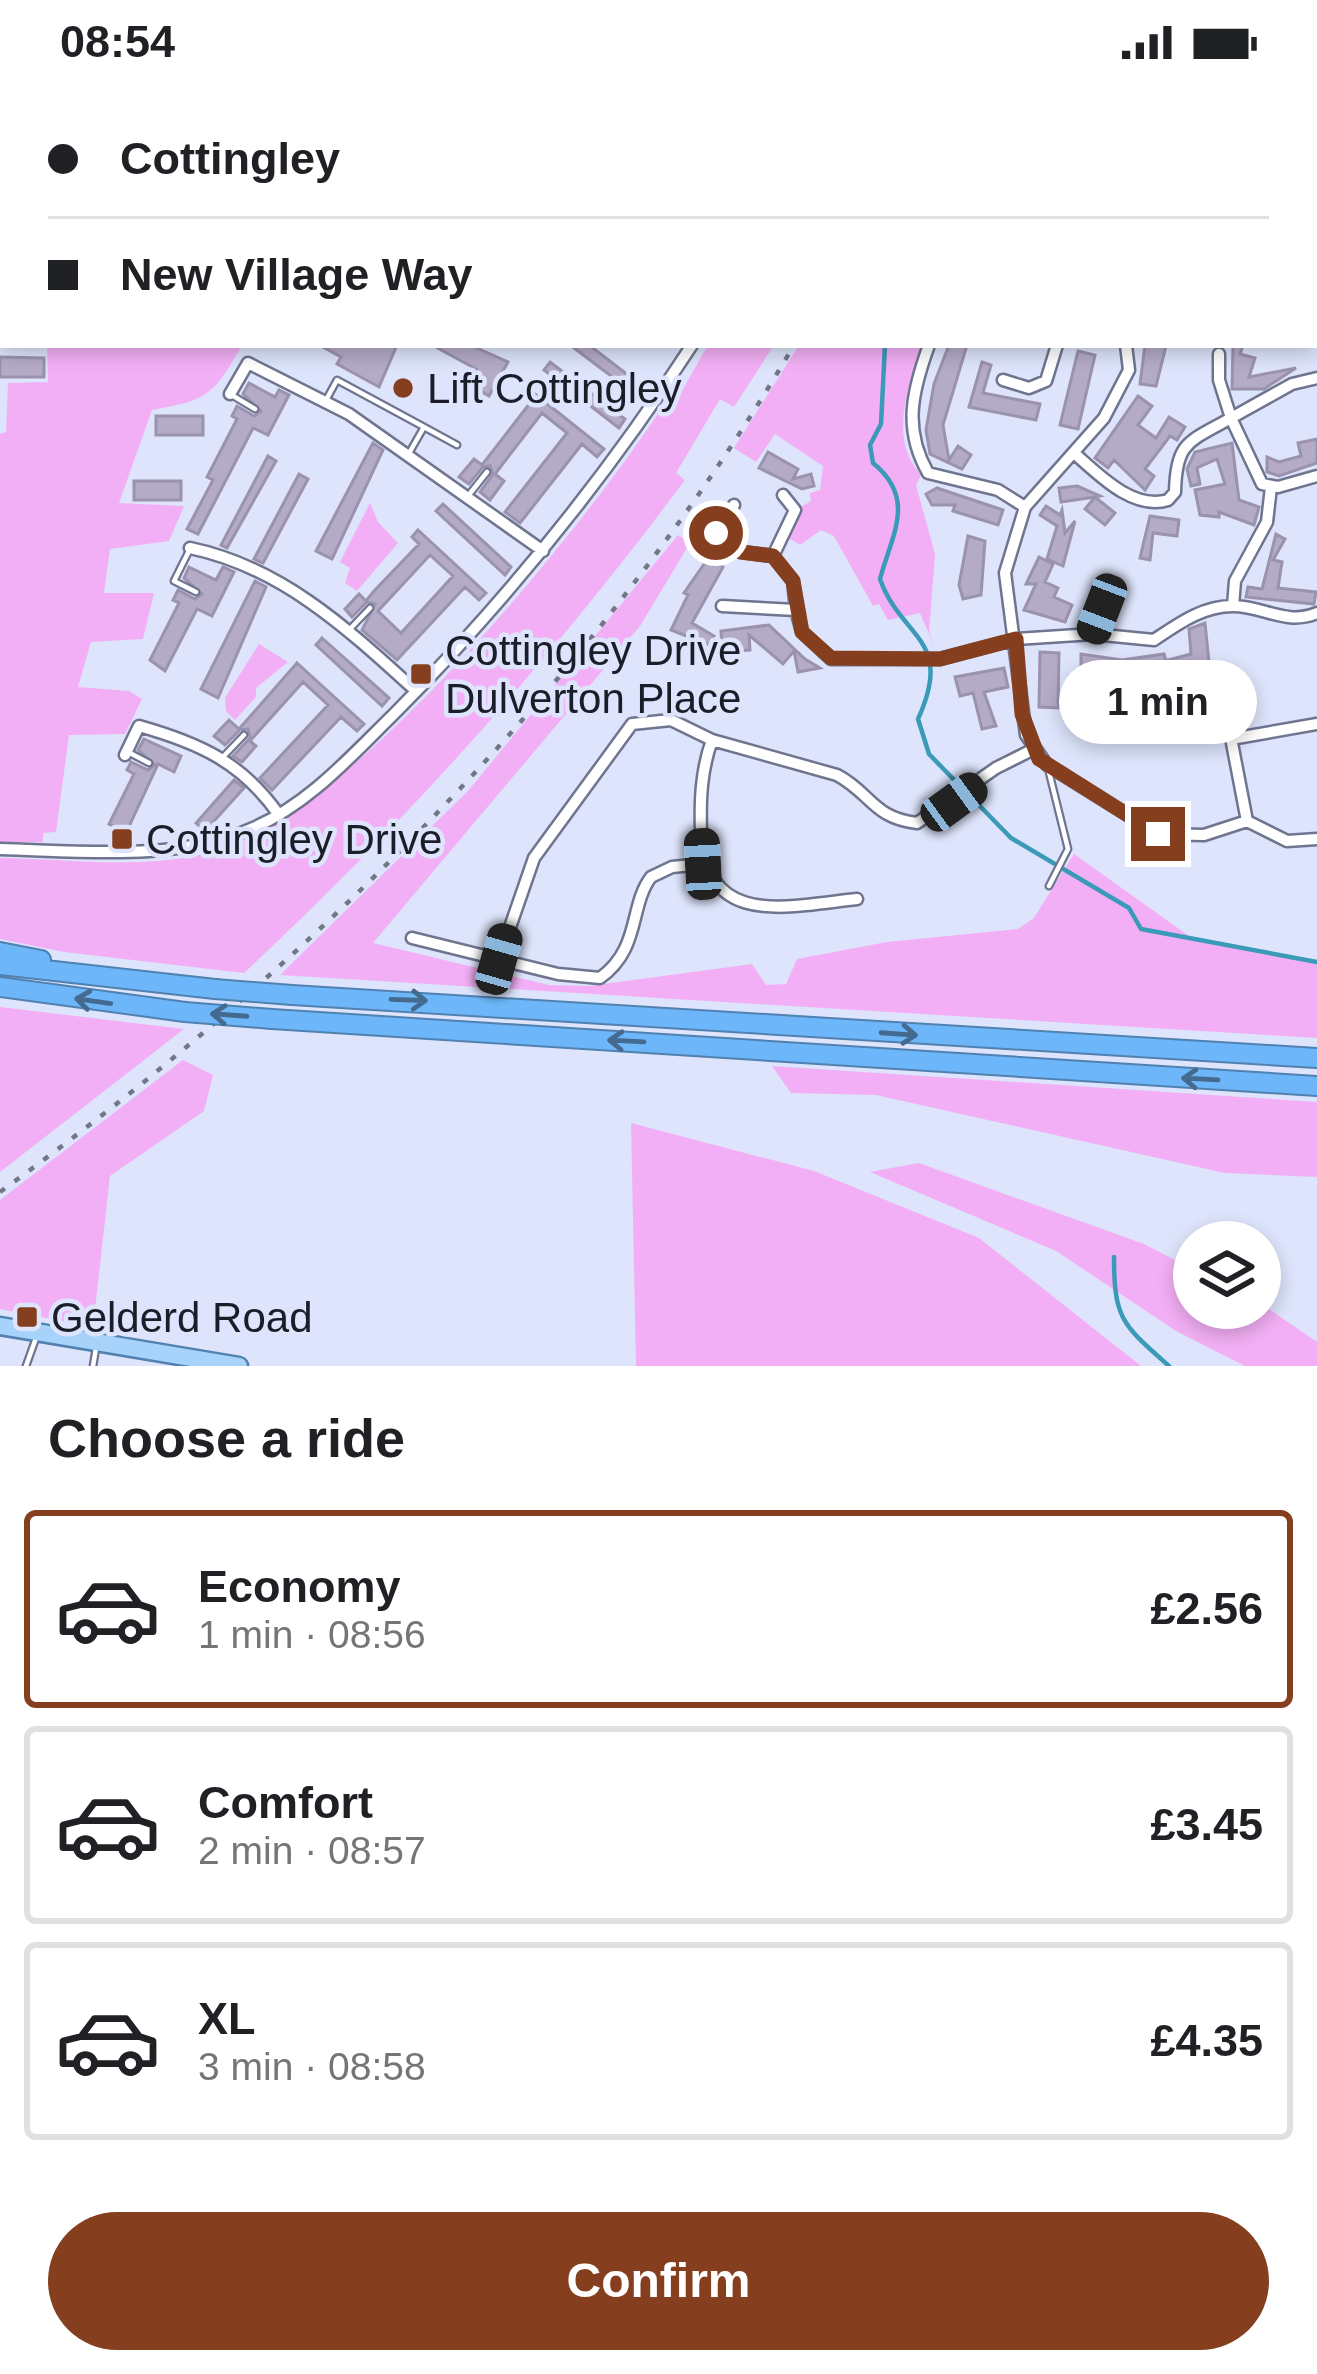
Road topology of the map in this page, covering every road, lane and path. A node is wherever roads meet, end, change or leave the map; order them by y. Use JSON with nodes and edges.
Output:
{"nodes":[{"id":1,"x":690,"y":348,"type":"edge"},
{"id":2,"x":928,"y":348,"type":"edge"},
{"id":3,"x":1056,"y":348,"type":"edge"},
{"id":4,"x":1126,"y":348,"type":"edge"},
{"id":5,"x":1219,"y":354,"type":"dead end"},
{"id":6,"x":329,"y":375,"type":"dead end"},
{"id":7,"x":1317,"y":379,"type":"edge"},
{"id":8,"x":337,"y":380,"type":"junction"},
{"id":9,"x":1003,"y":380,"type":"dead end"},
{"id":10,"x":230,"y":394,"type":"joint"},
{"id":11,"x":325,"y":402,"type":"junction"},
{"id":12,"x":255,"y":409,"type":"dead end"},
{"id":13,"x":1231,"y":418,"type":"junction"},
{"id":14,"x":424,"y":427,"type":"junction"},
{"id":15,"x":457,"y":445,"type":"dead end"},
{"id":16,"x":1074,"y":453,"type":"junction"},
{"id":17,"x":408,"y":455,"type":"junction"},
{"id":18,"x":487,"y":472,"type":"dead end"},
{"id":19,"x":1317,"y":476,"type":"edge"},
{"id":20,"x":1271,"y":487,"type":"junction"},
{"id":21,"x":782,"y":495,"type":"dead end"},
{"id":22,"x":467,"y":496,"type":"junction"},
{"id":23,"x":734,"y":505,"type":"dead end"},
{"id":24,"x":1025,"y":507,"type":"junction"},
{"id":25,"x":190,"y":548,"type":"joint"},
{"id":26,"x":543,"y":551,"type":"junction"},
{"id":27,"x":773,"y":556,"type":"junction"},
{"id":28,"x":1112,"y":584,"type":"dead end"},
{"id":29,"x":196,"y":592,"type":"dead end"},
{"id":30,"x":722,"y":606,"type":"dead end"},
{"id":31,"x":1233,"y":606,"type":"junction"},
{"id":32,"x":370,"y":608,"type":"dead end"},
{"id":33,"x":796,"y":610,"type":"junction"},
{"id":34,"x":1317,"y":613,"type":"edge"},
{"id":35,"x":349,"y":630,"type":"junction"},
{"id":36,"x":1093,"y":634,"type":"junction"},
{"id":37,"x":1016,"y":639,"type":"junction"},
{"id":38,"x":416,"y":691,"type":"junction"},
{"id":39,"x":1227,"y":717,"type":"dead end"},
{"id":40,"x":1317,"y":724,"type":"edge"},
{"id":41,"x":244,"y":735,"type":"dead end"},
{"id":42,"x":1231,"y":739,"type":"junction"},
{"id":43,"x":712,"y":740,"type":"junction"},
{"id":44,"x":1033,"y":750,"type":"junction"},
{"id":45,"x":126,"y":753,"type":"joint"},
{"id":46,"x":221,"y":759,"type":"junction"},
{"id":47,"x":149,"y":763,"type":"dead end"},
{"id":48,"x":1047,"y":765,"type":"junction"},
{"id":49,"x":279,"y":815,"type":"junction"},
{"id":50,"x":1246,"y":821,"type":"junction"},
{"id":51,"x":1317,"y":839,"type":"edge"},
{"id":52,"x":0,"y":849,"type":"edge"},
{"id":53,"x":703,"y":864,"type":"junction"},
{"id":54,"x":1049,"y":886,"type":"dead end"},
{"id":55,"x":857,"y":899,"type":"dead end"},
{"id":56,"x":412,"y":938,"type":"dead end"},
{"id":57,"x":0,"y":952,"type":"edge"},
{"id":58,"x":499,"y":959,"type":"junction"},
{"id":59,"x":0,"y":965,"type":"edge"},
{"id":60,"x":151,"y":982,"type":"junction"},
{"id":61,"x":0,"y":987,"type":"edge"},
{"id":62,"x":1317,"y":1058,"type":"edge"},
{"id":63,"x":1317,"y":1086,"type":"edge"},
{"id":64,"x":0,"y":1326,"type":"edge"},
{"id":65,"x":38,"y":1333,"type":"junction"},
{"id":66,"x":98,"y":1340,"type":"junction"},
{"id":67,"x":26,"y":1366,"type":"edge"},
{"id":68,"x":93,"y":1366,"type":"edge"},
{"id":69,"x":239,"y":1366,"type":"edge"}],
"edges":[{"from":1,"to":26,"type":"street"},
{"from":2,"to":24,"type":"street"},
{"from":3,"to":9,"type":"street"},
{"from":4,"to":16,"type":"street"},
{"from":5,"to":13,"type":"street"},
{"from":6,"to":8,"type":"lane"},
{"from":7,"to":13,"type":"street"},
{"from":8,"to":11,"type":"lane"},
{"from":8,"to":14,"type":"lane"},
{"from":10,"to":11,"type":"street"},
{"from":10,"to":12,"type":"lane"},
{"from":11,"to":17,"type":"street"},
{"from":13,"to":16,"type":"street"},
{"from":13,"to":20,"type":"street"},
{"from":14,"to":15,"type":"lane"},
{"from":14,"to":17,"type":"lane"},
{"from":16,"to":24,"type":"street"},
{"from":17,"to":22,"type":"street"},
{"from":18,"to":22,"type":"lane"},
{"from":19,"to":20,"type":"street"},
{"from":20,"to":31,"type":"street"},
{"from":21,"to":27,"type":"street"},
{"from":22,"to":26,"type":"street"},
{"from":23,"to":27,"type":"street"},
{"from":24,"to":37,"type":"street"},
{"from":25,"to":29,"type":"lane"},
{"from":25,"to":35,"type":"street"},
{"from":26,"to":38,"type":"street"},
{"from":27,"to":33,"type":"street"},
{"from":28,"to":36,"type":"street"},
{"from":30,"to":33,"type":"street"},
{"from":31,"to":34,"type":"street"},
{"from":31,"to":36,"type":"street"},
{"from":32,"to":35,"type":"lane"},
{"from":33,"to":37,"type":"street"},
{"from":35,"to":38,"type":"street"},
{"from":36,"to":37,"type":"street"},
{"from":37,"to":44,"type":"street"},
{"from":38,"to":49,"type":"street"},
{"from":39,"to":42,"type":"street"},
{"from":40,"to":42,"type":"street"},
{"from":41,"to":46,"type":"lane"},
{"from":42,"to":50,"type":"street"},
{"from":43,"to":44,"type":"street"},
{"from":43,"to":53,"type":"street"},
{"from":43,"to":58,"type":"street"},
{"from":44,"to":48,"type":"street"},
{"from":45,"to":46,"type":"street"},
{"from":45,"to":47,"type":"lane"},
{"from":46,"to":49,"type":"street"},
{"from":48,"to":50,"type":"street"},
{"from":48,"to":54,"type":"lane"},
{"from":49,"to":52,"type":"street"},
{"from":50,"to":51,"type":"street"},
{"from":53,"to":55,"type":"street"},
{"from":53,"to":58,"type":"street"},
{"from":56,"to":58,"type":"street"},
{"from":57,"to":60,"type":"highway"},
{"from":59,"to":60,"type":"highway"},
{"from":60,"to":62,"type":"highway","one_way":true,"bridge":true},
{"from":63,"to":61,"type":"highway","one_way":true,"bridge":true},
{"from":64,"to":65,"type":"main road"},
{"from":65,"to":66,"type":"main road"},
{"from":65,"to":67,"type":"lane"},
{"from":66,"to":68,"type":"lane"},
{"from":66,"to":69,"type":"main road"}]}
